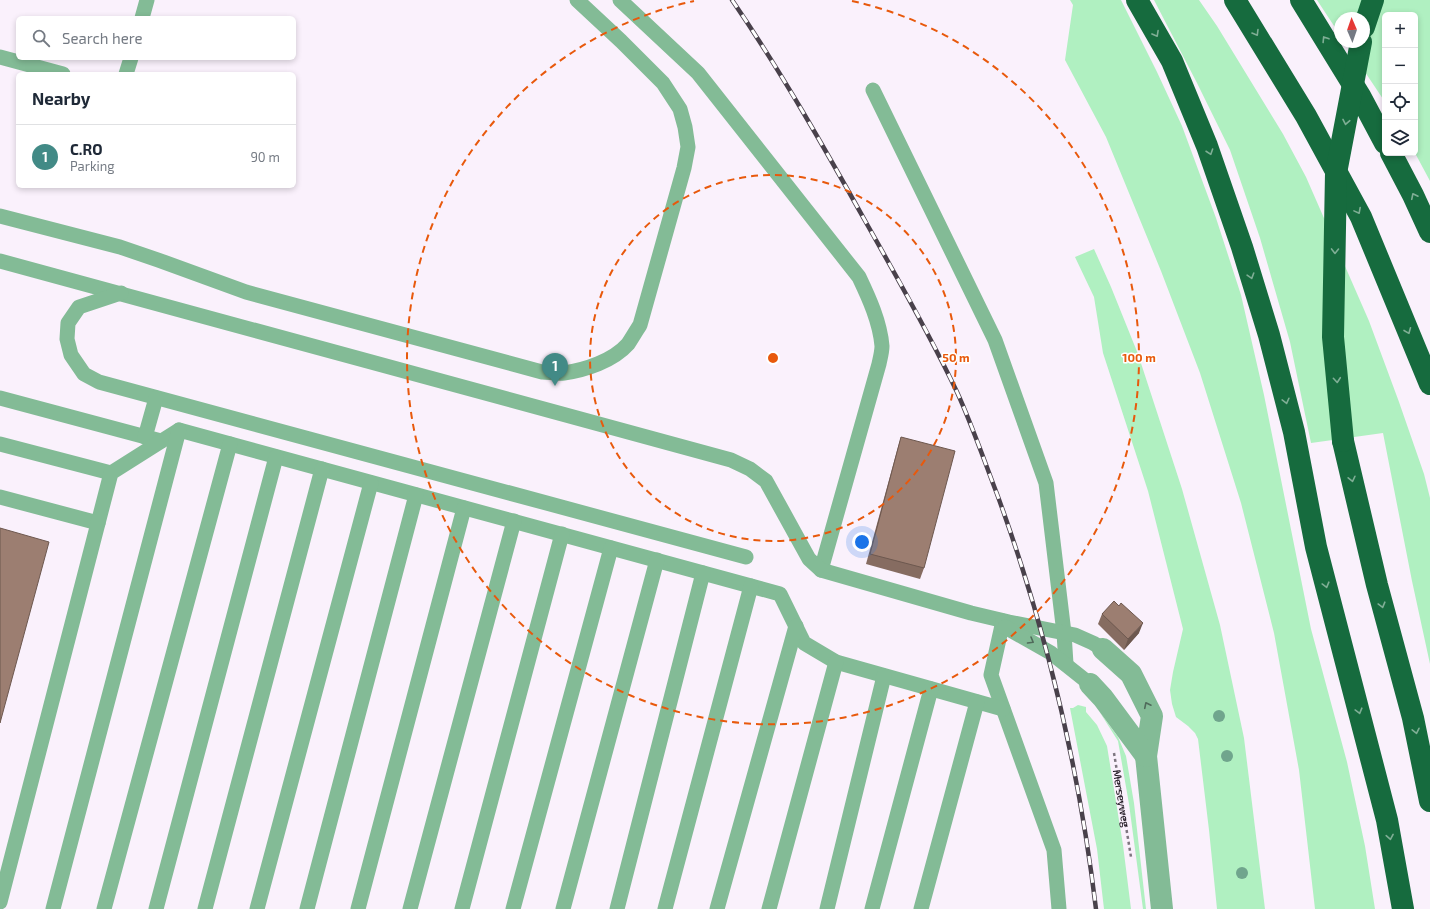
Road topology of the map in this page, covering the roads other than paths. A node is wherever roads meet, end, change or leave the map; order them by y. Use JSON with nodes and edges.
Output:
{"nodes":[{"id":1,"x":147,"y":0,"type":"edge"},
{"id":2,"x":577,"y":0,"type":"edge"},
{"id":3,"x":620,"y":0,"type":"edge"},
{"id":4,"x":1137,"y":0,"type":"edge"},
{"id":5,"x":1235,"y":0,"type":"edge"},
{"id":6,"x":1301,"y":0,"type":"edge"},
{"id":7,"x":1373,"y":0,"type":"edge"},
{"id":8,"x":1369,"y":12,"type":"edge"},
{"id":9,"x":143,"y":16,"type":"edge"},
{"id":10,"x":1360,"y":48,"type":"edge"},
{"id":11,"x":0,"y":57,"type":"edge"},
{"id":12,"x":130,"y":60,"type":"edge"},
{"id":13,"x":56,"y":72,"type":"edge"},
{"id":14,"x":127,"y":72,"type":"edge"},
{"id":15,"x":873,"y":90,"type":"dead end"},
{"id":16,"x":1382,"y":136,"type":"edge"},
{"id":17,"x":1393,"y":156,"type":"edge"},
{"id":18,"x":0,"y":216,"type":"edge"},
{"id":19,"x":1430,"y":232,"type":"edge"},
{"id":20,"x":0,"y":261,"type":"edge"},
{"id":21,"x":121,"y":294,"type":"junction"},
{"id":22,"x":1430,"y":384,"type":"edge"},
{"id":23,"x":0,"y":398,"type":"edge"},
{"id":24,"x":156,"y":398,"type":"junction"},
{"id":25,"x":179,"y":430,"type":"junction"},
{"id":26,"x":145,"y":437,"type":"junction"},
{"id":27,"x":161,"y":441,"type":"junction"},
{"id":28,"x":0,"y":444,"type":"edge"},
{"id":29,"x":230,"y":444,"type":"junction"},
{"id":30,"x":276,"y":457,"type":"junction"},
{"id":31,"x":322,"y":469,"type":"junction"},
{"id":32,"x":111,"y":473,"type":"junction"},
{"id":33,"x":371,"y":483,"type":"junction"},
{"id":34,"x":416,"y":495,"type":"junction"},
{"id":35,"x":0,"y":497,"type":"edge"},
{"id":36,"x":464,"y":508,"type":"junction"},
{"id":37,"x":514,"y":521,"type":"junction"},
{"id":38,"x":98,"y":523,"type":"junction"},
{"id":39,"x":562,"y":534,"type":"junction"},
{"id":40,"x":611,"y":548,"type":"junction"},
{"id":41,"x":746,"y":557,"type":"dead end"},
{"id":42,"x":657,"y":560,"type":"junction"},
{"id":43,"x":820,"y":570,"type":"junction"},
{"id":44,"x":703,"y":573,"type":"junction"},
{"id":45,"x":752,"y":586,"type":"junction"},
{"id":46,"x":1002,"y":623,"type":"junction"},
{"id":47,"x":796,"y":626,"type":"junction"},
{"id":48,"x":1064,"y":632,"type":"junction"},
{"id":49,"x":1103,"y":650,"type":"joint"},
{"id":50,"x":836,"y":662,"type":"junction"},
{"id":51,"x":1066,"y":664,"type":"junction"},
{"id":52,"x":884,"y":676,"type":"junction"},
{"id":53,"x":1090,"y":684,"type":"joint"},
{"id":54,"x":931,"y":689,"type":"junction"},
{"id":55,"x":977,"y":702,"type":"junction"},
{"id":56,"x":1003,"y":709,"type":"junction"},
{"id":57,"x":1146,"y":756,"type":"junction"},
{"id":58,"x":1430,"y":801,"type":"edge"},
{"id":59,"x":0,"y":902,"type":"edge"},
{"id":60,"x":52,"y":909,"type":"edge"},
{"id":61,"x":104,"y":909,"type":"edge"},
{"id":62,"x":156,"y":909,"type":"edge"},
{"id":63,"x":205,"y":909,"type":"edge"},
{"id":64,"x":257,"y":909,"type":"edge"},
{"id":65,"x":307,"y":909,"type":"edge"},
{"id":66,"x":358,"y":909,"type":"edge"},
{"id":67,"x":410,"y":909,"type":"edge"},
{"id":68,"x":462,"y":909,"type":"edge"},
{"id":69,"x":513,"y":909,"type":"edge"},
{"id":70,"x":563,"y":909,"type":"edge"},
{"id":71,"x":617,"y":909,"type":"edge"},
{"id":72,"x":665,"y":909,"type":"edge"},
{"id":73,"x":717,"y":909,"type":"edge"},
{"id":74,"x":769,"y":909,"type":"edge"},
{"id":75,"x":827,"y":909,"type":"edge"},
{"id":76,"x":872,"y":909,"type":"edge"},
{"id":77,"x":921,"y":909,"type":"edge"},
{"id":78,"x":1059,"y":909,"type":"edge"},
{"id":79,"x":1162,"y":909,"type":"edge"},
{"id":80,"x":1403,"y":909,"type":"edge"}],
"edges":[{"from":1,"to":9,"type":"lane"},
{"from":2,"to":18,"type":"lane"},
{"from":3,"to":43,"type":"lane"},
{"from":4,"to":80,"type":"highway","one_way":true},
{"from":5,"to":22,"type":"highway","one_way":true},
{"from":16,"to":6,"type":"highway","one_way":true},
{"from":7,"to":8,"type":"highway"},
{"from":10,"to":58,"type":"highway","one_way":true,"bridge":true},
{"from":11,"to":13,"type":"lane"},
{"from":12,"to":14,"type":"lane"},
{"from":15,"to":48,"type":"lane"},
{"from":19,"to":17,"type":"highway","one_way":true},
{"from":20,"to":21,"type":"lane"},
{"from":21,"to":24,"type":"lane"},
{"from":21,"to":43,"type":"lane"},
{"from":23,"to":26,"type":"lane"},
{"from":24,"to":26,"type":"lane"},
{"from":24,"to":41,"type":"lane"},
{"from":25,"to":27,"type":"lane"},
{"from":25,"to":29,"type":"lane"},
{"from":25,"to":60,"type":"lane"},
{"from":26,"to":27,"type":"lane"},
{"from":27,"to":32,"type":"lane"},
{"from":28,"to":32,"type":"lane"},
{"from":29,"to":30,"type":"lane"},
{"from":29,"to":61,"type":"lane"},
{"from":30,"to":31,"type":"lane"},
{"from":30,"to":62,"type":"lane"},
{"from":31,"to":33,"type":"lane"},
{"from":31,"to":63,"type":"lane"},
{"from":32,"to":38,"type":"lane"},
{"from":33,"to":34,"type":"lane"},
{"from":33,"to":64,"type":"lane"},
{"from":34,"to":36,"type":"lane"},
{"from":34,"to":65,"type":"lane"},
{"from":35,"to":38,"type":"lane"},
{"from":36,"to":37,"type":"lane"},
{"from":36,"to":66,"type":"lane"},
{"from":37,"to":39,"type":"lane"},
{"from":37,"to":67,"type":"lane"},
{"from":38,"to":59,"type":"lane"},
{"from":39,"to":40,"type":"lane"},
{"from":39,"to":68,"type":"lane"},
{"from":40,"to":42,"type":"lane"},
{"from":40,"to":69,"type":"lane"},
{"from":42,"to":44,"type":"lane"},
{"from":42,"to":70,"type":"lane"},
{"from":43,"to":46,"type":"lane"},
{"from":44,"to":45,"type":"lane"},
{"from":44,"to":71,"type":"lane"},
{"from":45,"to":47,"type":"lane"},
{"from":45,"to":72,"type":"lane"},
{"from":46,"to":48,"type":"lane"},
{"from":46,"to":51,"type":"lane","one_way":true},
{"from":46,"to":56,"type":"lane"},
{"from":47,"to":50,"type":"lane"},
{"from":47,"to":73,"type":"lane"},
{"from":48,"to":49,"type":"lane"},
{"from":48,"to":51,"type":"lane"},
{"from":57,"to":49,"type":"street","one_way":true},
{"from":50,"to":52,"type":"lane"},
{"from":50,"to":74,"type":"lane"},
{"from":51,"to":53,"type":"lane"},
{"from":52,"to":54,"type":"lane"},
{"from":52,"to":75,"type":"lane"},
{"from":53,"to":57,"type":"street"},
{"from":54,"to":55,"type":"lane"},
{"from":54,"to":76,"type":"lane"},
{"from":55,"to":56,"type":"lane"},
{"from":55,"to":77,"type":"lane"},
{"from":56,"to":78,"type":"lane"},
{"from":57,"to":79,"type":"street"}]}
